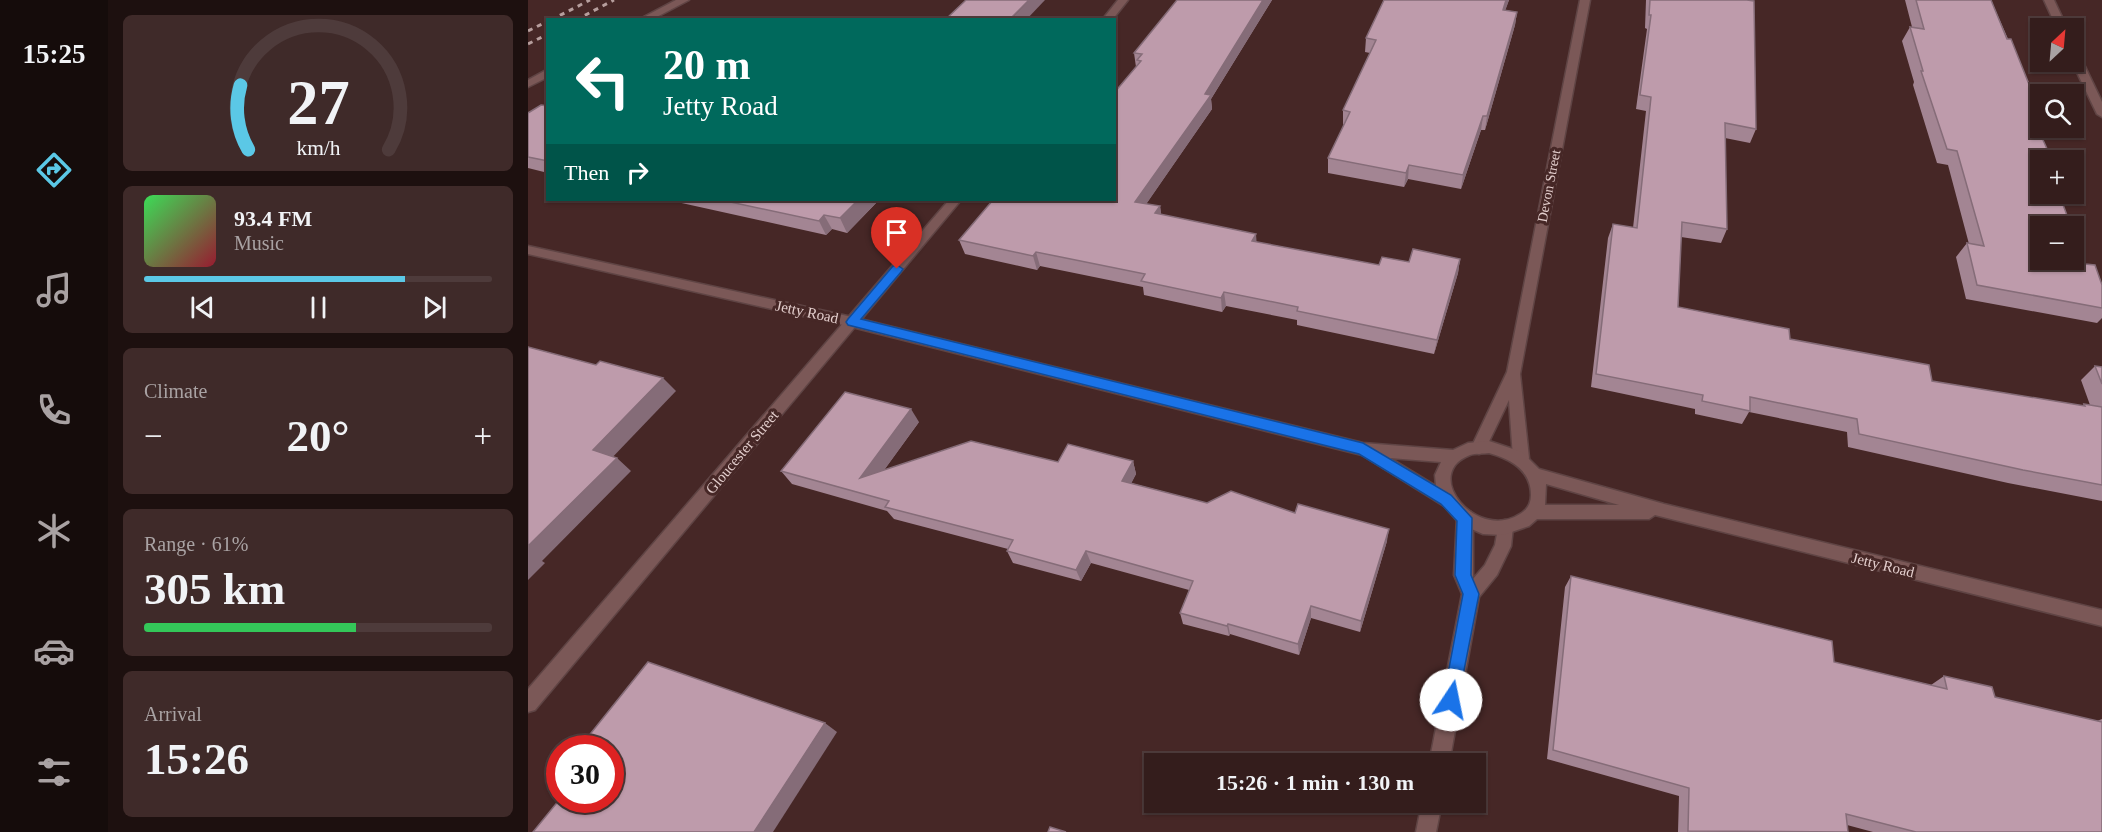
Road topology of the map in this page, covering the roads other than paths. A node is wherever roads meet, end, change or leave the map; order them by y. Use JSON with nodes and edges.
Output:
{"nodes":[{"id":1,"x":684,"y":0,"type":"edge"},
{"id":2,"x":1123,"y":0,"type":"edge"},
{"id":3,"x":1585,"y":0,"type":"edge"},
{"id":4,"x":2049,"y":0,"type":"edge"},
{"id":5,"x":646,"y":18,"type":"edge"},
{"id":6,"x":1108,"y":18,"type":"edge"},
{"id":7,"x":2057,"y":18,"type":"edge"},
{"id":8,"x":2082,"y":72,"type":"edge"},
{"id":9,"x":546,"y":73,"type":"edge"},
{"id":10,"x":528,"y":84,"type":"edge"},
{"id":11,"x":2102,"y":114,"type":"edge"},
{"id":12,"x":954,"y":201,"type":"edge"},
{"id":13,"x":528,"y":250,"type":"edge"},
{"id":14,"x":852,"y":322,"type":"junction"},
{"id":15,"x":1514,"y":372,"type":"junction"},
{"id":16,"x":1479,"y":448,"type":"junction"},
{"id":17,"x":1363,"y":449,"type":"junction"},
{"id":18,"x":1455,"y":457,"type":"junction"},
{"id":19,"x":1521,"y":458,"type":"junction"},
{"id":20,"x":1535,"y":474,"type":"junction"},
{"id":21,"x":1446,"y":500,"type":"junction"},
{"id":22,"x":1533,"y":512,"type":"junction"},
{"id":23,"x":1664,"y":512,"type":"junction"},
{"id":24,"x":1465,"y":518,"type":"junction"},
{"id":25,"x":1505,"y":527,"type":"junction"},
{"id":26,"x":1471,"y":594,"type":"junction"},
{"id":27,"x":2102,"y":618,"type":"edge"},
{"id":28,"x":528,"y":704,"type":"edge"},
{"id":29,"x":1441,"y":753,"type":"edge"},
{"id":30,"x":1430,"y":813,"type":"edge"},
{"id":31,"x":1426,"y":832,"type":"edge"}],
"edges":[{"from":1,"to":5,"type":"street"},
{"from":2,"to":6,"type":"street"},
{"from":3,"to":15,"type":"street","name":"Devon Street"},
{"from":4,"to":7,"type":"street"},
{"from":8,"to":11,"type":"street"},
{"from":9,"to":10,"type":"street"},
{"from":12,"to":14,"type":"street","name":"Gloucester Street"},
{"from":13,"to":14,"type":"street","name":"Jetty Road"},
{"from":14,"to":17,"type":"street","name":"Jetty Road"},
{"from":14,"to":28,"type":"street","name":"Gloucester Street"},
{"from":15,"to":16,"type":"street","name":"Devon Street"},
{"from":15,"to":19,"type":"street","name":"Devon Street"},
{"from":16,"to":18,"type":"street"},
{"from":16,"to":19,"type":"street"},
{"from":17,"to":18,"type":"street","name":"Jetty Road"},
{"from":17,"to":21,"type":"street","name":"Jetty Road"},
{"from":18,"to":21,"type":"street"},
{"from":19,"to":20,"type":"street"},
{"from":20,"to":22,"type":"street"},
{"from":20,"to":23,"type":"street","name":"Jetty Road"},
{"from":21,"to":24,"type":"street"},
{"from":22,"to":23,"type":"street","name":"Jetty Road"},
{"from":22,"to":25,"type":"street"},
{"from":23,"to":27,"type":"street","name":"Jetty Road"},
{"from":24,"to":25,"type":"street"},
{"from":24,"to":26,"type":"street"},
{"from":25,"to":26,"type":"street"},
{"from":26,"to":29,"type":"street"},
{"from":30,"to":31,"type":"street"}]}
